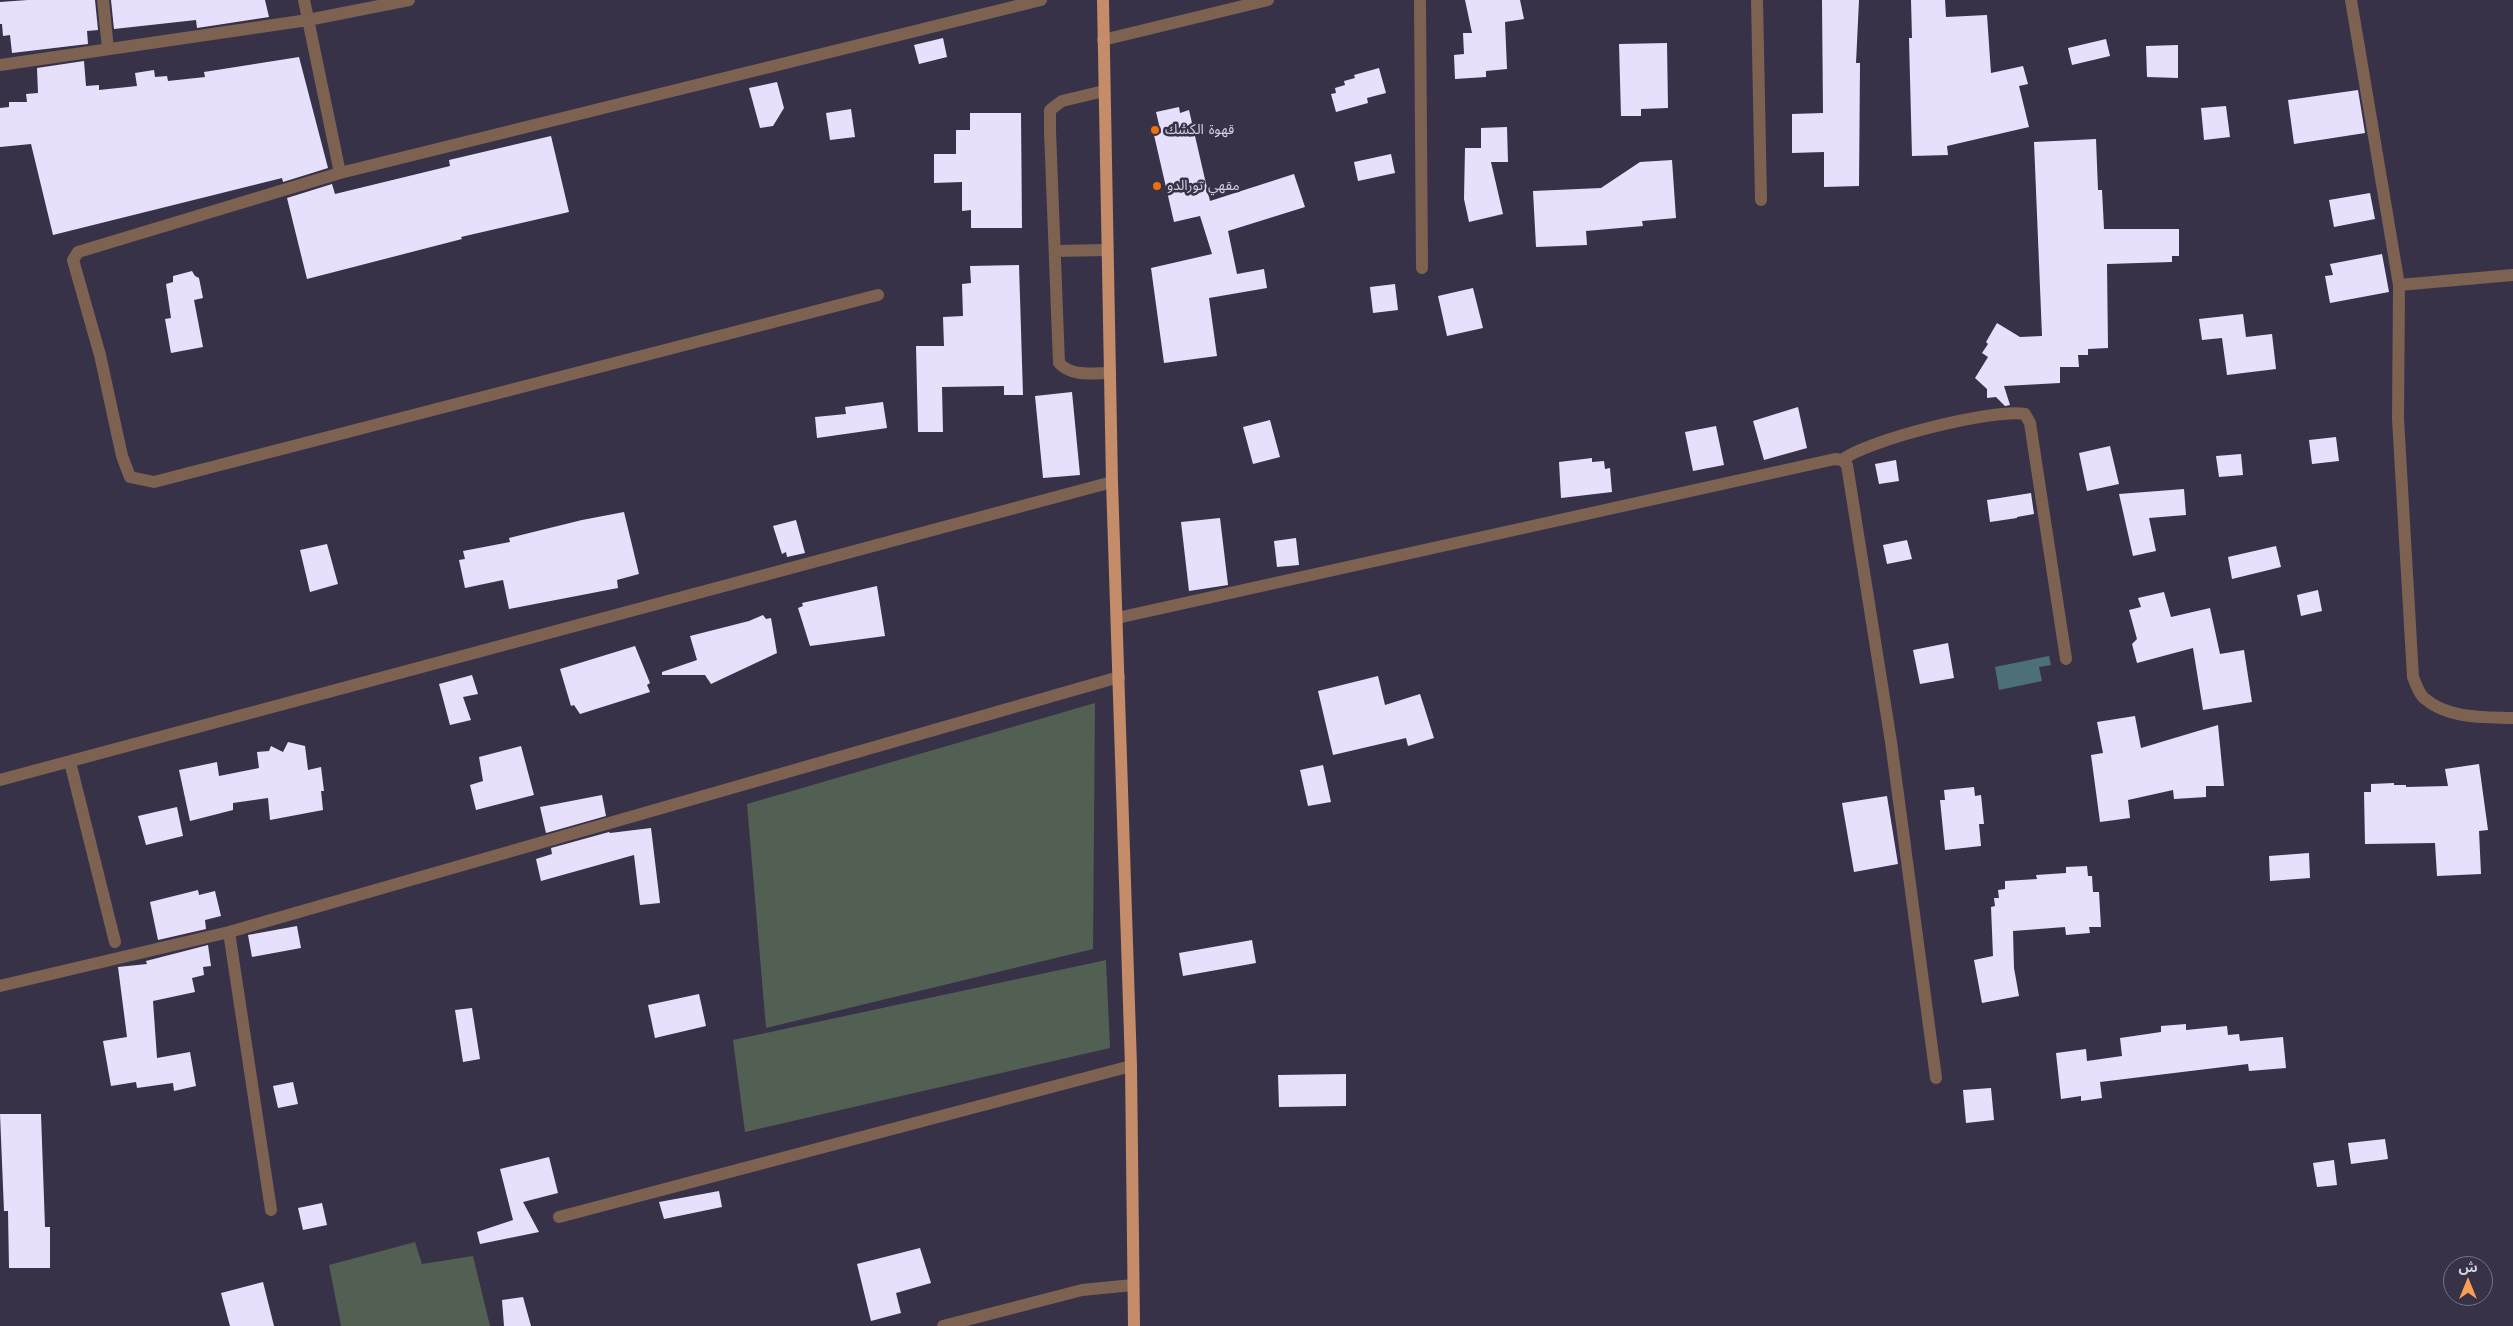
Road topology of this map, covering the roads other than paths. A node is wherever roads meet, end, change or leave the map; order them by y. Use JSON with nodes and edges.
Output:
{"nodes":[{"id":1,"x":102,"y":0,"type":"edge"},
{"id":2,"x":304,"y":0,"type":"edge"},
{"id":3,"x":408,"y":0,"type":"edge"},
{"id":4,"x":1041,"y":0,"type":"edge"},
{"id":5,"x":1103,"y":0,"type":"edge"},
{"id":6,"x":1268,"y":0,"type":"edge"},
{"id":7,"x":1420,"y":0,"type":"edge"},
{"id":8,"x":1757,"y":0,"type":"edge"},
{"id":9,"x":2351,"y":0,"type":"edge"},
{"id":10,"x":308,"y":20,"type":"junction"},
{"id":11,"x":1103,"y":40,"type":"junction"},
{"id":12,"x":108,"y":49,"type":"junction"},
{"id":13,"x":0,"y":65,"type":"edge"},
{"id":14,"x":1104,"y":91,"type":"junction"},
{"id":15,"x":340,"y":173,"type":"junction"},
{"id":16,"x":1761,"y":200,"type":"dead end"},
{"id":17,"x":1107,"y":250,"type":"junction"},
{"id":18,"x":1055,"y":251,"type":"junction"},
{"id":19,"x":1422,"y":268,"type":"dead end"},
{"id":20,"x":2513,"y":275,"type":"edge"},
{"id":21,"x":2399,"y":286,"type":"junction"},
{"id":22,"x":878,"y":295,"type":"dead end"},
{"id":23,"x":1110,"y":373,"type":"junction"},
{"id":24,"x":1842,"y":460,"type":"junction"},
{"id":25,"x":1112,"y":482,"type":"junction"},
{"id":26,"x":1117,"y":618,"type":"junction"},
{"id":27,"x":2066,"y":659,"type":"dead end"},
{"id":28,"x":1119,"y":677,"type":"junction"},
{"id":29,"x":2513,"y":718,"type":"edge"},
{"id":30,"x":70,"y":762,"type":"junction"},
{"id":31,"x":0,"y":780,"type":"edge"},
{"id":32,"x":229,"y":932,"type":"junction"},
{"id":33,"x":116,"y":942,"type":"dead end"},
{"id":34,"x":0,"y":986,"type":"edge"},
{"id":35,"x":1131,"y":1066,"type":"junction"},
{"id":36,"x":1936,"y":1078,"type":"dead end"},
{"id":37,"x":272,"y":1210,"type":"dead end"},
{"id":38,"x":560,"y":1218,"type":"dead end"},
{"id":39,"x":1133,"y":1285,"type":"junction"},
{"id":40,"x":943,"y":1326,"type":"edge"},
{"id":41,"x":1134,"y":1326,"type":"edge"}],
"edges":[{"from":1,"to":12,"type":"street"},
{"from":2,"to":10,"type":"street"},
{"from":3,"to":10,"type":"street"},
{"from":4,"to":15,"type":"street"},
{"from":5,"to":11,"type":"main road"},
{"from":6,"to":11,"type":"street"},
{"from":7,"to":19,"type":"street"},
{"from":8,"to":16,"type":"street"},
{"from":9,"to":21,"type":"street"},
{"from":10,"to":12,"type":"street"},
{"from":10,"to":15,"type":"street"},
{"from":11,"to":14,"type":"main road"},
{"from":12,"to":13,"type":"street"},
{"from":14,"to":17,"type":"main road"},
{"from":14,"to":18,"type":"street"},
{"from":15,"to":22,"type":"street"},
{"from":17,"to":18,"type":"street"},
{"from":17,"to":23,"type":"main road"},
{"from":18,"to":23,"type":"street"},
{"from":20,"to":21,"type":"street"},
{"from":21,"to":29,"type":"street"},
{"from":23,"to":25,"type":"main road"},
{"from":24,"to":26,"type":"street"},
{"from":24,"to":27,"type":"street"},
{"from":24,"to":36,"type":"street"},
{"from":25,"to":26,"type":"main road"},
{"from":25,"to":30,"type":"street"},
{"from":26,"to":28,"type":"main road"},
{"from":28,"to":32,"type":"street"},
{"from":28,"to":35,"type":"main road"},
{"from":30,"to":31,"type":"street"},
{"from":30,"to":33,"type":"street"},
{"from":32,"to":34,"type":"street"},
{"from":32,"to":37,"type":"street"},
{"from":35,"to":38,"type":"street"},
{"from":35,"to":39,"type":"main road"},
{"from":39,"to":40,"type":"street"},
{"from":39,"to":41,"type":"main road"}]}
